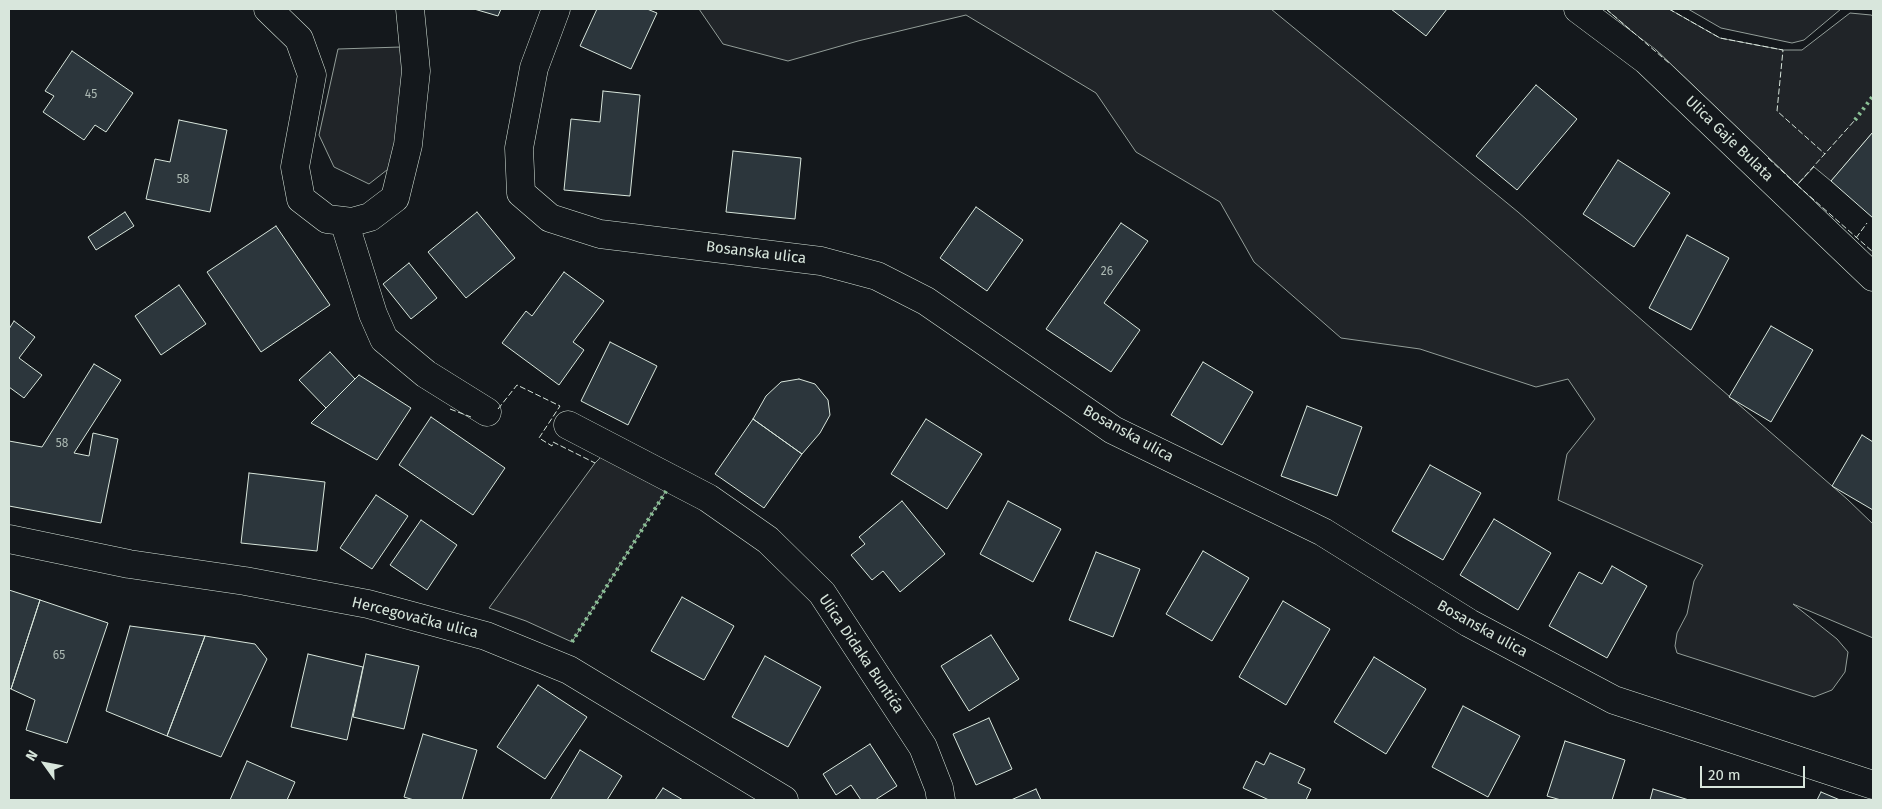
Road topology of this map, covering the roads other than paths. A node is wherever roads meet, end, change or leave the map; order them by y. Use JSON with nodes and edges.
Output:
{"nodes":[{"id":1,"x":268,"y":9,"type":"edge"},
{"id":2,"x":410,"y":9,"type":"edge"},
{"id":3,"x":556,"y":9,"type":"edge"},
{"id":4,"x":1578,"y":9,"type":"edge"},
{"id":5,"x":344,"y":221,"type":"junction"},
{"id":6,"x":1873,"y":277,"type":"edge"},
{"id":7,"x":487,"y":412,"type":"dead end"},
{"id":8,"x":568,"y":425,"type":"dead end"},
{"id":9,"x":9,"y":539,"type":"edge"},
{"id":10,"x":1873,"y":785,"type":"edge"},
{"id":11,"x":784,"y":800,"type":"edge"},
{"id":12,"x":941,"y":800,"type":"edge"}],
"edges":[{"from":1,"to":5,"type":"street"},
{"from":2,"to":5,"type":"street"},
{"from":3,"to":10,"type":"street","name":"Bosanska ulica"},
{"from":4,"to":6,"type":"street","name":"Ulica Gaje Bulata"},
{"from":5,"to":7,"type":"street"},
{"from":8,"to":12,"type":"street","name":"Ulica Didaka Buntića"},
{"from":9,"to":11,"type":"street","name":"Hercegovačka ulica"}]}
